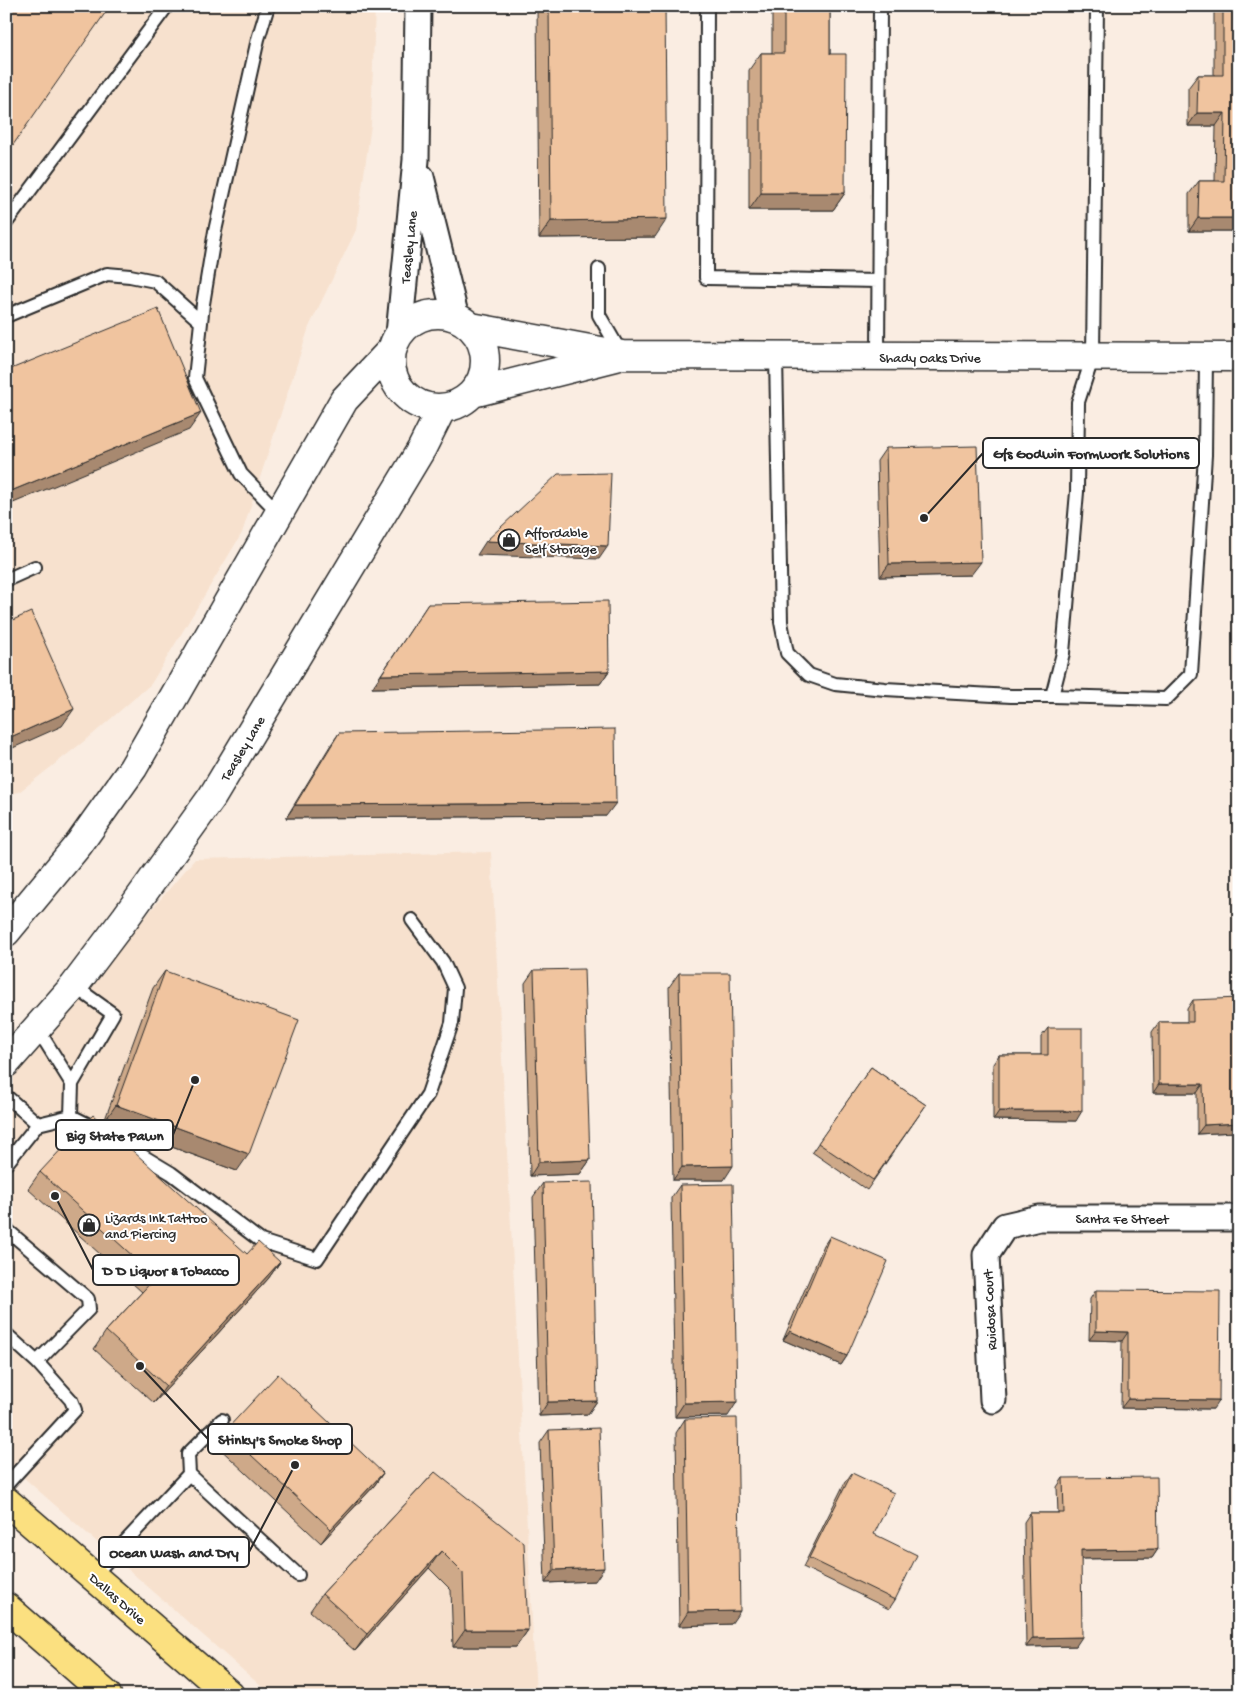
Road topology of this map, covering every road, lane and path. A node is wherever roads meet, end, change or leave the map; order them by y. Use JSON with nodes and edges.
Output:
{"nodes":[{"id":1,"x":167,"y":6,"type":"edge"},
{"id":2,"x":268,"y":6,"type":"edge"},
{"id":3,"x":418,"y":6,"type":"edge"},
{"id":4,"x":707,"y":6,"type":"edge"},
{"id":5,"x":880,"y":6,"type":"edge"},
{"id":6,"x":1097,"y":6,"type":"edge"},
{"id":7,"x":416,"y":160,"type":"junction"},
{"id":8,"x":6,"y":223,"type":"edge"},
{"id":9,"x":598,"y":269,"type":"dead end"},
{"id":10,"x":878,"y":281,"type":"junction"},
{"id":11,"x":6,"y":316,"type":"edge"},
{"id":12,"x":201,"y":322,"type":"junction"},
{"id":13,"x":464,"y":322,"type":"junction"},
{"id":14,"x":396,"y":341,"type":"junction"},
{"id":15,"x":622,"y":355,"type":"junction"},
{"id":16,"x":776,"y":356,"type":"junction"},
{"id":17,"x":1093,"y":356,"type":"junction"},
{"id":18,"x":878,"y":357,"type":"junction"},
{"id":19,"x":1206,"y":357,"type":"junction"},
{"id":20,"x":1239,"y":357,"type":"edge"},
{"id":21,"x":473,"y":393,"type":"junction"},
{"id":22,"x":442,"y":408,"type":"junction"},
{"id":23,"x":278,"y":512,"type":"junction"},
{"id":24,"x":35,"y":567,"type":"dead end"},
{"id":25,"x":6,"y":580,"type":"edge"},
{"id":26,"x":1052,"y":696,"type":"junction"},
{"id":27,"x":412,"y":920,"type":"dead end"},
{"id":28,"x":6,"y":932,"type":"edge"},
{"id":29,"x":74,"y":986,"type":"junction"},
{"id":30,"x":37,"y":1028,"type":"junction"},
{"id":31,"x":8,"y":1057,"type":"edge"},
{"id":32,"x":72,"y":1084,"type":"junction"},
{"id":33,"x":6,"y":1096,"type":"edge"},
{"id":34,"x":71,"y":1116,"type":"junction"},
{"id":35,"x":38,"y":1124,"type":"junction"},
{"id":36,"x":6,"y":1164,"type":"edge"},
{"id":37,"x":1239,"y":1218,"type":"edge"},
{"id":38,"x":1005,"y":1226,"type":"joint"},
{"id":39,"x":6,"y":1229,"type":"edge"},
{"id":40,"x":6,"y":1334,"type":"edge"},
{"id":41,"x":37,"y":1362,"type":"junction"},
{"id":42,"x":993,"y":1400,"type":"dead end"},
{"id":43,"x":222,"y":1420,"type":"dead end"},
{"id":44,"x":189,"y":1474,"type":"junction"},
{"id":45,"x":6,"y":1485,"type":"edge"},
{"id":46,"x":6,"y":1501,"type":"edge"},
{"id":47,"x":298,"y":1575,"type":"dead end"},
{"id":48,"x":93,"y":1576,"type":"junction"},
{"id":49,"x":6,"y":1607,"type":"edge"},
{"id":50,"x":108,"y":1695,"type":"edge"},
{"id":51,"x":230,"y":1695,"type":"edge"}],
"edges":[{"from":1,"to":8,"type":"lane"},
{"from":2,"to":12,"type":"lane"},
{"from":3,"to":7,"type":"street","name":"Teasley Lane"},
{"from":4,"to":10,"type":"lane"},
{"from":5,"to":10,"type":"lane"},
{"from":6,"to":17,"type":"lane"},
{"from":7,"to":13,"type":"street","name":"Teasley Lane"},
{"from":7,"to":14,"type":"street","name":"Teasley Lane"},
{"from":9,"to":15,"type":"lane"},
{"from":10,"to":18,"type":"lane"},
{"from":11,"to":12,"type":"lane"},
{"from":12,"to":23,"type":"lane"},
{"from":13,"to":14,"type":"street"},
{"from":13,"to":15,"type":"street","name":"Shady Oaks Drive"},
{"from":13,"to":21,"type":"street"},
{"from":14,"to":22,"type":"street"},
{"from":14,"to":23,"type":"street"},
{"from":15,"to":16,"type":"street","name":"Shady Oaks Drive"},
{"from":15,"to":21,"type":"street","name":"Shady Oaks Drive"},
{"from":16,"to":18,"type":"street","name":"Shady Oaks Drive"},
{"from":16,"to":26,"type":"lane"},
{"from":17,"to":18,"type":"street","name":"Shady Oaks Drive"},
{"from":17,"to":19,"type":"street","name":"Shady Oaks Drive"},
{"from":17,"to":26,"type":"lane"},
{"from":19,"to":20,"type":"street","name":"Shady Oaks Drive"},
{"from":19,"to":26,"type":"lane"},
{"from":21,"to":22,"type":"street"},
{"from":22,"to":29,"type":"street","name":"Teasley Lane"},
{"from":23,"to":28,"type":"street"},
{"from":24,"to":25,"type":"lane"},
{"from":27,"to":34,"type":"lane"},
{"from":29,"to":30,"type":"street","name":"Teasley Lane"},
{"from":29,"to":32,"type":"lane"},
{"from":30,"to":31,"type":"street","name":"Teasley Lane"},
{"from":30,"to":32,"type":"lane"},
{"from":32,"to":34,"type":"lane"},
{"from":33,"to":35,"type":"lane"},
{"from":34,"to":35,"type":"lane"},
{"from":35,"to":36,"type":"lane"},
{"from":37,"to":38,"type":"street","name":"Santa Fe Street"},
{"from":38,"to":42,"type":"street","name":"Ruidosa Court"},
{"from":39,"to":41,"type":"lane"},
{"from":40,"to":41,"type":"lane"},
{"from":41,"to":45,"type":"lane"},
{"from":43,"to":44,"type":"lane"},
{"from":44,"to":47,"type":"lane"},
{"from":44,"to":48,"type":"lane"},
{"from":46,"to":48,"type":"main road","name":"Dallas Drive"},
{"from":48,"to":51,"type":"main road","name":"Dallas Drive"},
{"from":49,"to":50,"type":"main road"}]}
